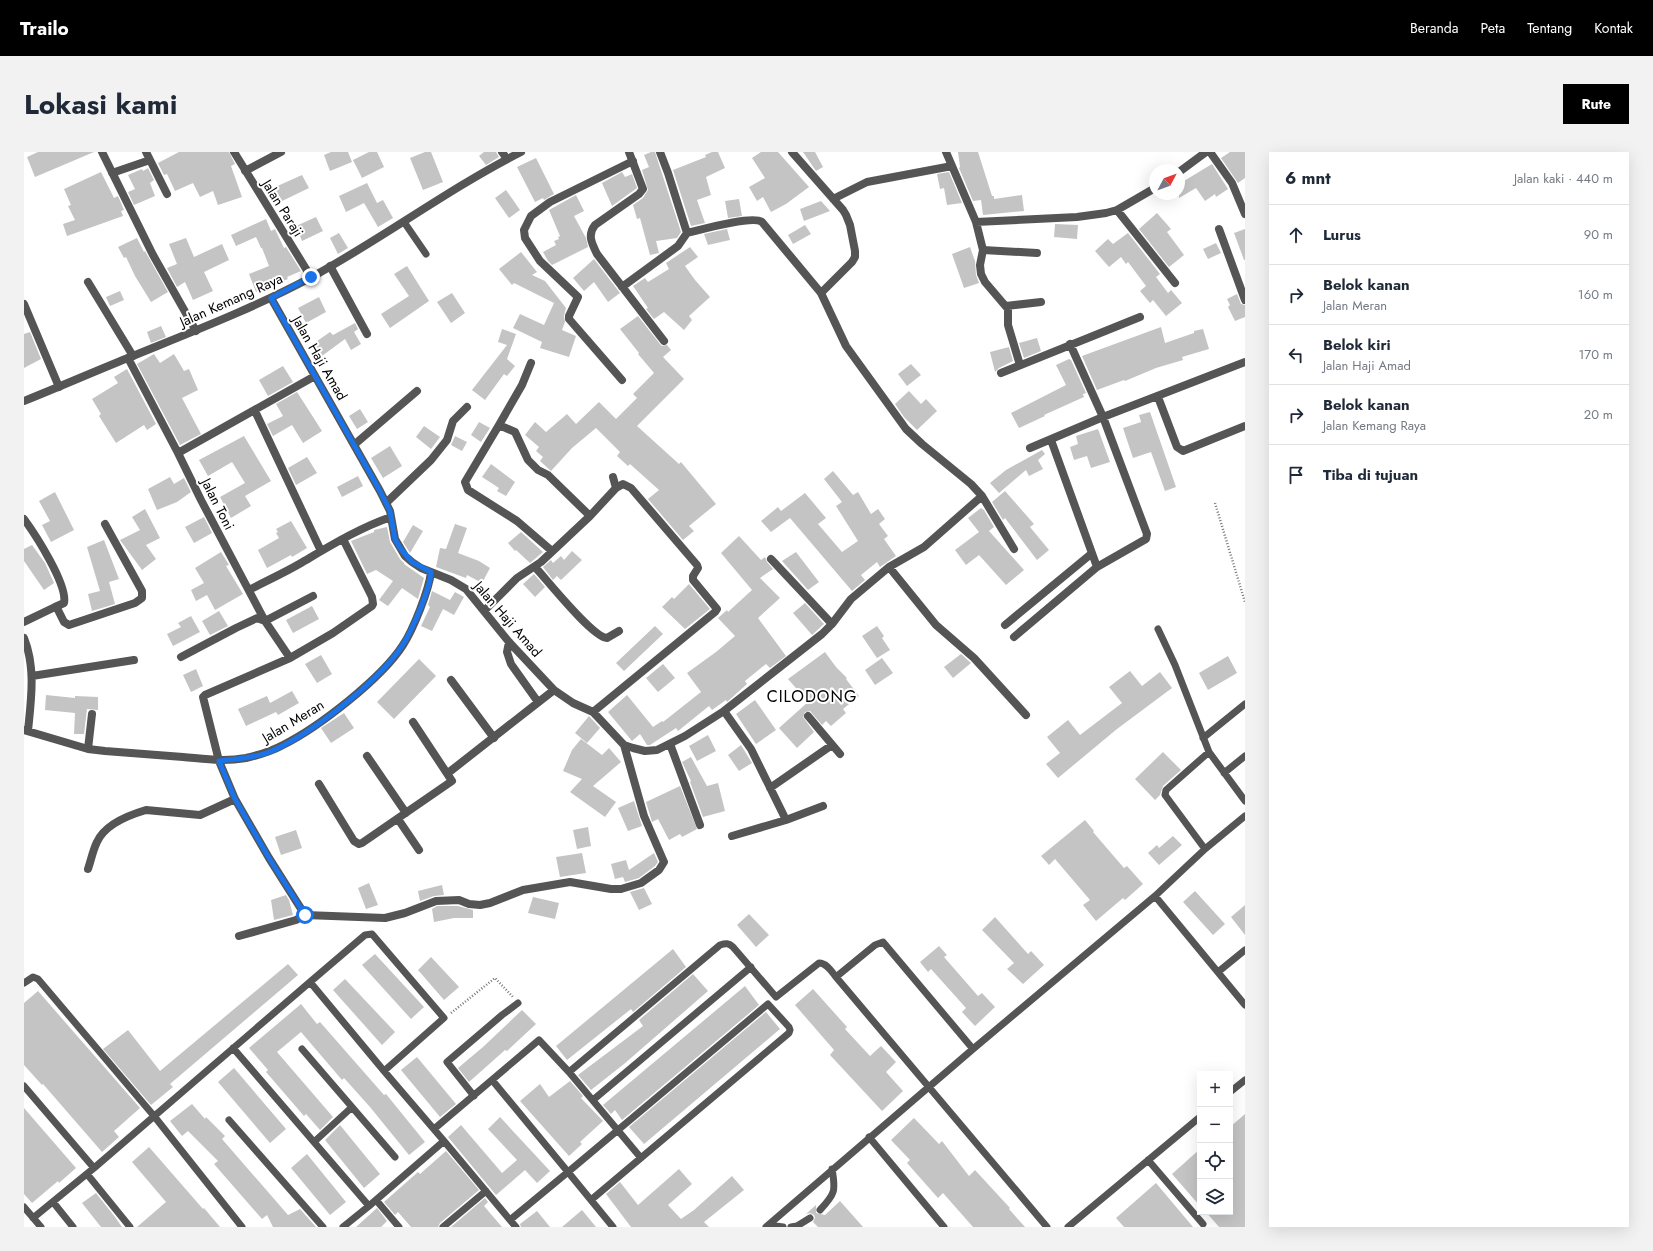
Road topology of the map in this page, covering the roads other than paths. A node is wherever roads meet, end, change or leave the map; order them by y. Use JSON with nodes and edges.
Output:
{"nodes":[{"id":1,"x":102,"y":152,"type":"edge"},
{"id":2,"x":146,"y":152,"type":"edge"},
{"id":3,"x":234,"y":152,"type":"edge"},
{"id":4,"x":281,"y":152,"type":"edge"},
{"id":5,"x":520,"y":152,"type":"edge"},
{"id":6,"x":629,"y":152,"type":"edge"},
{"id":7,"x":660,"y":152,"type":"edge"},
{"id":8,"x":792,"y":152,"type":"edge"},
{"id":9,"x":946,"y":152,"type":"edge"},
{"id":10,"x":1206,"y":152,"type":"edge"},
{"id":11,"x":1210,"y":152,"type":"edge"},
{"id":12,"x":504,"y":156,"type":"edge"},
{"id":13,"x":150,"y":160,"type":"junction"},
{"id":14,"x":633,"y":161,"type":"junction"},
{"id":15,"x":952,"y":166,"type":"junction"},
{"id":16,"x":1185,"y":168,"type":"edge"},
{"id":17,"x":245,"y":171,"type":"junction"},
{"id":18,"x":112,"y":173,"type":"junction"},
{"id":19,"x":1149,"y":191,"type":"edge"},
{"id":20,"x":167,"y":194,"type":"dead end"},
{"id":21,"x":833,"y":199,"type":"junction"},
{"id":22,"x":1117,"y":210,"type":"junction"},
{"id":23,"x":1245,"y":214,"type":"edge"},
{"id":24,"x":404,"y":222,"type":"junction"},
{"id":25,"x":976,"y":222,"type":"junction"},
{"id":26,"x":1219,"y":229,"type":"dead end"},
{"id":27,"x":687,"y":233,"type":"junction"},
{"id":28,"x":983,"y":250,"type":"junction"},
{"id":29,"x":1037,"y":253,"type":"dead end"},
{"id":30,"x":426,"y":254,"type":"dead end"},
{"id":31,"x":330,"y":266,"type":"junction"},
{"id":32,"x":311,"y":277,"type":"junction"},
{"id":33,"x":88,"y":282,"type":"dead end"},
{"id":34,"x":1175,"y":283,"type":"dead end"},
{"id":35,"x":622,"y":287,"type":"junction"},
{"id":36,"x":821,"y":293,"type":"junction"},
{"id":37,"x":271,"y":298,"type":"junction"},
{"id":38,"x":1245,"y":300,"type":"edge"},
{"id":39,"x":1041,"y":302,"type":"dead end"},
{"id":40,"x":24,"y":304,"type":"edge"},
{"id":41,"x":1006,"y":306,"type":"junction"},
{"id":42,"x":1140,"y":316,"type":"dead end"},
{"id":43,"x":196,"y":331,"type":"junction"},
{"id":44,"x":367,"y":334,"type":"dead end"},
{"id":45,"x":664,"y":341,"type":"dead end"},
{"id":46,"x":1070,"y":344,"type":"junction"},
{"id":47,"x":130,"y":357,"type":"junction"},
{"id":48,"x":1245,"y":362,"type":"edge"},
{"id":49,"x":531,"y":363,"type":"dead end"},
{"id":50,"x":1020,"y":365,"type":"junction"},
{"id":51,"x":1001,"y":373,"type":"dead end"},
{"id":52,"x":315,"y":376,"type":"junction"},
{"id":53,"x":622,"y":380,"type":"dead end"},
{"id":54,"x":59,"y":387,"type":"junction"},
{"id":55,"x":417,"y":391,"type":"dead end"},
{"id":56,"x":1158,"y":396,"type":"junction"},
{"id":57,"x":24,"y":400,"type":"edge"},
{"id":58,"x":467,"y":407,"type":"dead end"},
{"id":59,"x":255,"y":411,"type":"junction"},
{"id":60,"x":1103,"y":416,"type":"junction"},
{"id":61,"x":499,"y":425,"type":"junction"},
{"id":62,"x":1245,"y":426,"type":"edge"},
{"id":63,"x":1051,"y":440,"type":"junction"},
{"id":64,"x":355,"y":444,"type":"junction"},
{"id":65,"x":1030,"y":448,"type":"dead end"},
{"id":66,"x":178,"y":453,"type":"junction"},
{"id":67,"x":613,"y":477,"type":"dead end"},
{"id":68,"x":616,"y":488,"type":"junction"},
{"id":69,"x":982,"y":496,"type":"junction"},
{"id":70,"x":386,"y":502,"type":"junction"},
{"id":71,"x":590,"y":516,"type":"junction"},
{"id":72,"x":391,"y":517,"type":"junction"},
{"id":73,"x":24,"y":519,"type":"edge"},
{"id":74,"x":105,"y":524,"type":"dead end"},
{"id":75,"x":343,"y":539,"type":"junction"},
{"id":76,"x":1014,"y":549,"type":"dead end"},
{"id":77,"x":321,"y":550,"type":"junction"},
{"id":78,"x":552,"y":551,"type":"junction"},
{"id":79,"x":1091,"y":554,"type":"junction"},
{"id":80,"x":771,"y":559,"type":"dead end"},
{"id":81,"x":535,"y":567,"type":"junction"},
{"id":82,"x":888,"y":567,"type":"junction"},
{"id":83,"x":1097,"y":568,"type":"junction"},
{"id":84,"x":431,"y":572,"type":"junction"},
{"id":85,"x":249,"y":590,"type":"junction"},
{"id":86,"x":313,"y":596,"type":"dead end"},
{"id":87,"x":55,"y":607,"type":"junction"},
{"id":88,"x":484,"y":611,"type":"junction"},
{"id":89,"x":265,"y":621,"type":"junction"},
{"id":90,"x":24,"y":622,"type":"edge"},
{"id":91,"x":832,"y":624,"type":"junction"},
{"id":92,"x":1005,"y":625,"type":"dead end"},
{"id":93,"x":1158,"y":629,"type":"dead end"},
{"id":94,"x":619,"y":631,"type":"dead end"},
{"id":95,"x":1014,"y":637,"type":"dead end"},
{"id":96,"x":24,"y":638,"type":"edge"},
{"id":97,"x":509,"y":642,"type":"junction"},
{"id":98,"x":181,"y":657,"type":"dead end"},
{"id":99,"x":290,"y":658,"type":"junction"},
{"id":100,"x":134,"y":660,"type":"dead end"},
{"id":101,"x":32,"y":676,"type":"junction"},
{"id":102,"x":451,"y":680,"type":"dead end"},
{"id":103,"x":554,"y":690,"type":"junction"},
{"id":104,"x":538,"y":702,"type":"junction"},
{"id":105,"x":1245,"y":704,"type":"edge"},
{"id":106,"x":724,"y":711,"type":"junction"},
{"id":107,"x":593,"y":712,"type":"junction"},
{"id":108,"x":92,"y":714,"type":"dead end"},
{"id":109,"x":1026,"y":715,"type":"dead end"},
{"id":110,"x":808,"y":716,"type":"dead end"},
{"id":111,"x":413,"y":722,"type":"dead end"},
{"id":112,"x":26,"y":731,"type":"edge"},
{"id":113,"x":494,"y":738,"type":"junction"},
{"id":114,"x":1204,"y":738,"type":"junction"},
{"id":115,"x":670,"y":744,"type":"junction"},
{"id":116,"x":624,"y":745,"type":"junction"},
{"id":117,"x":832,"y":745,"type":"junction"},
{"id":118,"x":88,"y":749,"type":"junction"},
{"id":119,"x":1209,"y":752,"type":"junction"},
{"id":120,"x":840,"y":754,"type":"dead end"},
{"id":121,"x":367,"y":756,"type":"dead end"},
{"id":122,"x":1245,"y":756,"type":"edge"},
{"id":123,"x":219,"y":761,"type":"junction"},
{"id":124,"x":448,"y":773,"type":"junction"},
{"id":125,"x":1224,"y":773,"type":"junction"},
{"id":126,"x":319,"y":784,"type":"dead end"},
{"id":127,"x":770,"y":788,"type":"junction"},
{"id":128,"x":235,"y":799,"type":"junction"},
{"id":129,"x":1245,"y":801,"type":"edge"},
{"id":130,"x":824,"y":806,"type":"dead end"},
{"id":131,"x":406,"y":813,"type":"junction"},
{"id":132,"x":1245,"y":816,"type":"edge"},
{"id":133,"x":398,"y":819,"type":"junction"},
{"id":134,"x":786,"y":820,"type":"junction"},
{"id":135,"x":700,"y":825,"type":"dead end"},
{"id":136,"x":732,"y":836,"type":"dead end"},
{"id":137,"x":1205,"y":849,"type":"junction"},
{"id":138,"x":419,"y":850,"type":"dead end"},
{"id":139,"x":88,"y":869,"type":"dead end"},
{"id":140,"x":1155,"y":896,"type":"junction"},
{"id":141,"x":305,"y":915,"type":"junction"},
{"id":142,"x":239,"y":936,"type":"dead end"},
{"id":143,"x":1245,"y":950,"type":"edge"},
{"id":144,"x":751,"y":967,"type":"junction"},
{"id":145,"x":1218,"y":972,"type":"junction"},
{"id":146,"x":836,"y":977,"type":"junction"},
{"id":147,"x":310,"y":982,"type":"junction"},
{"id":148,"x":24,"y":984,"type":"edge"},
{"id":149,"x":776,"y":998,"type":"junction"},
{"id":150,"x":518,"y":1003,"type":"road end"},
{"id":151,"x":768,"y":1004,"type":"junction"},
{"id":152,"x":1245,"y":1005,"type":"edge"},
{"id":153,"x":233,"y":1048,"type":"junction"},
{"id":154,"x":302,"y":1049,"type":"dead end"},
{"id":155,"x":973,"y":1049,"type":"junction"},
{"id":156,"x":384,"y":1071,"type":"junction"},
{"id":157,"x":569,"y":1072,"type":"junction"},
{"id":158,"x":492,"y":1080,"type":"junction"},
{"id":159,"x":1245,"y":1080,"type":"edge"},
{"id":160,"x":24,"y":1086,"type":"edge"},
{"id":161,"x":929,"y":1087,"type":"junction"},
{"id":162,"x":1233,"y":1090,"type":"edge"},
{"id":163,"x":474,"y":1096,"type":"junction"},
{"id":164,"x":593,"y":1100,"type":"junction"},
{"id":165,"x":352,"y":1108,"type":"junction"},
{"id":166,"x":154,"y":1116,"type":"junction"},
{"id":167,"x":1197,"y":1119,"type":"edge"},
{"id":168,"x":229,"y":1120,"type":"dead end"},
{"id":169,"x":434,"y":1129,"type":"junction"},
{"id":170,"x":618,"y":1131,"type":"junction"},
{"id":171,"x":869,"y":1137,"type":"junction"},
{"id":172,"x":444,"y":1141,"type":"junction"},
{"id":173,"x":314,"y":1142,"type":"junction"},
{"id":174,"x":395,"y":1157,"type":"dead end"},
{"id":175,"x":641,"y":1158,"type":"junction"},
{"id":176,"x":1148,"y":1160,"type":"junction"},
{"id":177,"x":94,"y":1168,"type":"junction"},
{"id":178,"x":832,"y":1169,"type":"junction"},
{"id":179,"x":568,"y":1172,"type":"junction"},
{"id":180,"x":87,"y":1174,"type":"junction"},
{"id":181,"x":486,"y":1191,"type":"junction"},
{"id":182,"x":376,"y":1200,"type":"junction"},
{"id":183,"x":591,"y":1200,"type":"junction"},
{"id":184,"x":53,"y":1202,"type":"junction"},
{"id":185,"x":369,"y":1206,"type":"junction"},
{"id":186,"x":24,"y":1207,"type":"edge"},
{"id":187,"x":820,"y":1210,"type":"dead end"},
{"id":188,"x":34,"y":1218,"type":"junction"},
{"id":189,"x":810,"y":1218,"type":"dead end"},
{"id":190,"x":510,"y":1220,"type":"junction"},
{"id":191,"x":1202,"y":1224,"type":"dead end"},
{"id":192,"x":69,"y":1226,"type":"edge"},
{"id":193,"x":767,"y":1226,"type":"edge"},
{"id":194,"x":40,"y":1227,"type":"edge"},
{"id":195,"x":130,"y":1227,"type":"edge"},
{"id":196,"x":242,"y":1227,"type":"edge"},
{"id":197,"x":323,"y":1227,"type":"edge"},
{"id":198,"x":343,"y":1227,"type":"edge"},
{"id":199,"x":399,"y":1227,"type":"edge"},
{"id":200,"x":443,"y":1227,"type":"edge"},
{"id":201,"x":516,"y":1227,"type":"edge"},
{"id":202,"x":613,"y":1227,"type":"edge"},
{"id":203,"x":783,"y":1227,"type":"edge"},
{"id":204,"x":791,"y":1227,"type":"edge"},
{"id":205,"x":944,"y":1227,"type":"edge"},
{"id":206,"x":1047,"y":1227,"type":"edge"},
{"id":207,"x":1068,"y":1227,"type":"edge"}],
"edges":[{"from":1,"to":18,"type":"street"},
{"from":2,"to":13,"type":"street"},
{"from":3,"to":17,"type":"street","name":"Jalan Paraji"},
{"from":4,"to":17,"type":"street"},
{"from":5,"to":12,"type":"street","name":"Jalan Kemang Raya"},
{"from":6,"to":14,"type":"street"},
{"from":7,"to":27,"type":"street"},
{"from":8,"to":21,"type":"street"},
{"from":9,"to":15,"type":"street"},
{"from":10,"to":16,"type":"street"},
{"from":11,"to":23,"type":"street"},
{"from":12,"to":24,"type":"street","name":"Jalan Kemang Raya"},
{"from":13,"to":18,"type":"street"},
{"from":13,"to":20,"type":"street"},
{"from":14,"to":35,"type":"street"},
{"from":14,"to":53,"type":"street"},
{"from":15,"to":21,"type":"street"},
{"from":15,"to":25,"type":"street"},
{"from":17,"to":32,"type":"street","name":"Jalan Paraji"},
{"from":18,"to":43,"type":"street"},
{"from":19,"to":22,"type":"street"},
{"from":21,"to":36,"type":"street"},
{"from":22,"to":25,"type":"street"},
{"from":22,"to":34,"type":"street"},
{"from":24,"to":30,"type":"lane"},
{"from":24,"to":31,"type":"street","name":"Jalan Kemang Raya"},
{"from":25,"to":28,"type":"street"},
{"from":26,"to":38,"type":"street"},
{"from":27,"to":35,"type":"street"},
{"from":27,"to":36,"type":"street"},
{"from":28,"to":29,"type":"street"},
{"from":28,"to":41,"type":"street"},
{"from":31,"to":32,"type":"street","name":"Jalan Kemang Raya"},
{"from":31,"to":44,"type":"street"},
{"from":32,"to":37,"type":"street","name":"Jalan Kemang Raya"},
{"from":33,"to":47,"type":"street","name":"Jalan Toni"},
{"from":35,"to":45,"type":"street"},
{"from":36,"to":69,"type":"street"},
{"from":37,"to":43,"type":"street","name":"Jalan Kemang Raya"},
{"from":37,"to":52,"type":"street","name":"Jalan Haji Amad"},
{"from":39,"to":41,"type":"street"},
{"from":40,"to":54,"type":"street"},
{"from":41,"to":50,"type":"street"},
{"from":42,"to":46,"type":"street"},
{"from":43,"to":47,"type":"street","name":"Jalan Kemang Raya"},
{"from":46,"to":50,"type":"street"},
{"from":46,"to":60,"type":"street"},
{"from":47,"to":54,"type":"street","name":"Jalan Kemang Raya"},
{"from":47,"to":66,"type":"street","name":"Jalan Toni"},
{"from":48,"to":56,"type":"street"},
{"from":49,"to":61,"type":"street"},
{"from":50,"to":51,"type":"street"},
{"from":52,"to":59,"type":"street"},
{"from":52,"to":64,"type":"street","name":"Jalan Haji Amad"},
{"from":54,"to":57,"type":"street","name":"Jalan Kemang Raya"},
{"from":55,"to":64,"type":"street"},
{"from":56,"to":60,"type":"street"},
{"from":56,"to":62,"type":"street"},
{"from":58,"to":70,"type":"street"},
{"from":59,"to":66,"type":"street"},
{"from":59,"to":77,"type":"street"},
{"from":60,"to":63,"type":"street"},
{"from":60,"to":83,"type":"street"},
{"from":61,"to":71,"type":"street"},
{"from":61,"to":78,"type":"street"},
{"from":63,"to":65,"type":"street"},
{"from":63,"to":79,"type":"street"},
{"from":64,"to":70,"type":"street","name":"Jalan Haji Amad"},
{"from":66,"to":85,"type":"street","name":"Jalan Toni"},
{"from":67,"to":68,"type":"street"},
{"from":68,"to":71,"type":"street"},
{"from":68,"to":107,"type":"street"},
{"from":69,"to":76,"type":"street"},
{"from":69,"to":82,"type":"street"},
{"from":70,"to":72,"type":"street","name":"Jalan Haji Amad"},
{"from":71,"to":78,"type":"street"},
{"from":72,"to":75,"type":"street"},
{"from":72,"to":84,"type":"street","name":"Jalan Haji Amad"},
{"from":73,"to":87,"type":"street"},
{"from":74,"to":87,"type":"street"},
{"from":75,"to":77,"type":"street"},
{"from":75,"to":99,"type":"street"},
{"from":77,"to":85,"type":"street"},
{"from":78,"to":81,"type":"street"},
{"from":79,"to":83,"type":"street"},
{"from":79,"to":92,"type":"street"},
{"from":80,"to":91,"type":"street"},
{"from":81,"to":88,"type":"street"},
{"from":81,"to":94,"type":"street"},
{"from":82,"to":91,"type":"street"},
{"from":82,"to":109,"type":"street"},
{"from":83,"to":95,"type":"street"},
{"from":84,"to":88,"type":"street","name":"Jalan Haji Amad"},
{"from":84,"to":123,"type":"street","name":"Jalan Meran"},
{"from":85,"to":89,"type":"street","name":"Jalan Toni"},
{"from":86,"to":89,"type":"street"},
{"from":87,"to":90,"type":"street"},
{"from":88,"to":97,"type":"street","name":"Jalan Haji Amad"},
{"from":89,"to":98,"type":"street"},
{"from":89,"to":99,"type":"street","name":"Jalan Toni"},
{"from":91,"to":106,"type":"street"},
{"from":93,"to":114,"type":"lane"},
{"from":96,"to":101,"type":"street"},
{"from":97,"to":103,"type":"street","name":"Jalan Haji Amad"},
{"from":97,"to":104,"type":"street"},
{"from":99,"to":123,"type":"street"},
{"from":100,"to":101,"type":"street"},
{"from":101,"to":112,"type":"street"},
{"from":102,"to":113,"type":"street"},
{"from":103,"to":104,"type":"street"},
{"from":103,"to":107,"type":"street","name":"Jalan Haji Amad"},
{"from":104,"to":113,"type":"street"},
{"from":105,"to":114,"type":"lane"},
{"from":106,"to":115,"type":"street"},
{"from":106,"to":127,"type":"street"},
{"from":107,"to":116,"type":"street","name":"Jalan Haji Amad"},
{"from":108,"to":118,"type":"street"},
{"from":110,"to":117,"type":"street"},
{"from":111,"to":124,"type":"street"},
{"from":112,"to":118,"type":"street","name":"Jalan Meran"},
{"from":113,"to":124,"type":"street"},
{"from":114,"to":119,"type":"lane"},
{"from":115,"to":116,"type":"street"},
{"from":115,"to":135,"type":"street"},
{"from":116,"to":141,"type":"street"},
{"from":117,"to":120,"type":"street"},
{"from":117,"to":127,"type":"street"},
{"from":118,"to":123,"type":"street","name":"Jalan Meran"},
{"from":119,"to":125,"type":"lane"},
{"from":119,"to":137,"type":"lane"},
{"from":121,"to":131,"type":"street"},
{"from":122,"to":125,"type":"lane"},
{"from":123,"to":128,"type":"street"},
{"from":124,"to":131,"type":"street"},
{"from":125,"to":129,"type":"lane"},
{"from":126,"to":133,"type":"street"},
{"from":127,"to":134,"type":"street"},
{"from":128,"to":139,"type":"street"},
{"from":128,"to":141,"type":"street"},
{"from":130,"to":134,"type":"street"},
{"from":131,"to":133,"type":"street"},
{"from":132,"to":137,"type":"lane"},
{"from":133,"to":138,"type":"street"},
{"from":134,"to":136,"type":"street"},
{"from":137,"to":140,"type":"lane"},
{"from":140,"to":145,"type":"lane"},
{"from":140,"to":155,"type":"lane"},
{"from":141,"to":142,"type":"street"},
{"from":143,"to":145,"type":"lane"},
{"from":144,"to":149,"type":"lane"},
{"from":144,"to":157,"type":"lane"},
{"from":144,"to":164,"type":"lane"},
{"from":145,"to":152,"type":"lane"},
{"from":146,"to":149,"type":"lane"},
{"from":146,"to":155,"type":"lane"},
{"from":146,"to":161,"type":"lane"},
{"from":147,"to":153,"type":"lane"},
{"from":147,"to":156,"type":"lane"},
{"from":147,"to":156,"type":"lane"},
{"from":148,"to":166,"type":"lane"},
{"from":149,"to":151,"type":"lane"},
{"from":150,"to":163,"type":"lane"},
{"from":151,"to":170,"type":"lane"},
{"from":151,"to":175,"type":"lane"},
{"from":153,"to":166,"type":"lane"},
{"from":153,"to":173,"type":"lane"},
{"from":154,"to":165,"type":"lane"},
{"from":155,"to":161,"type":"lane"},
{"from":156,"to":169,"type":"lane"},
{"from":157,"to":158,"type":"lane"},
{"from":157,"to":164,"type":"lane"},
{"from":158,"to":163,"type":"lane"},
{"from":158,"to":179,"type":"lane"},
{"from":159,"to":162,"type":"lane"},
{"from":160,"to":177,"type":"lane"},
{"from":161,"to":171,"type":"lane"},
{"from":161,"to":206,"type":"lane"},
{"from":163,"to":169,"type":"lane"},
{"from":164,"to":170,"type":"lane"},
{"from":165,"to":173,"type":"lane"},
{"from":165,"to":174,"type":"lane"},
{"from":166,"to":177,"type":"lane"},
{"from":166,"to":196,"type":"lane"},
{"from":167,"to":176,"type":"lane"},
{"from":168,"to":197,"type":"lane"},
{"from":169,"to":172,"type":"lane"},
{"from":170,"to":175,"type":"lane"},
{"from":170,"to":179,"type":"lane"},
{"from":171,"to":178,"type":"lane"},
{"from":171,"to":205,"type":"lane"},
{"from":172,"to":181,"type":"lane"},
{"from":172,"to":182,"type":"lane"},
{"from":173,"to":185,"type":"lane"},
{"from":175,"to":183,"type":"lane"},
{"from":176,"to":191,"type":"lane"},
{"from":176,"to":207,"type":"lane"},
{"from":177,"to":180,"type":"lane"},
{"from":178,"to":187,"type":"lane"},
{"from":178,"to":193,"type":"lane"},
{"from":179,"to":183,"type":"lane"},
{"from":179,"to":190,"type":"lane"},
{"from":180,"to":184,"type":"lane"},
{"from":180,"to":195,"type":"lane"},
{"from":181,"to":190,"type":"lane"},
{"from":181,"to":200,"type":"lane"},
{"from":182,"to":185,"type":"lane"},
{"from":182,"to":199,"type":"lane"},
{"from":183,"to":202,"type":"lane"},
{"from":184,"to":188,"type":"lane"},
{"from":184,"to":192,"type":"lane"},
{"from":185,"to":198,"type":"lane"},
{"from":186,"to":188,"type":"lane"},
{"from":188,"to":194,"type":"lane"},
{"from":189,"to":204,"type":"lane"},
{"from":190,"to":201,"type":"lane"},
{"from":193,"to":203,"type":"lane"}]}
